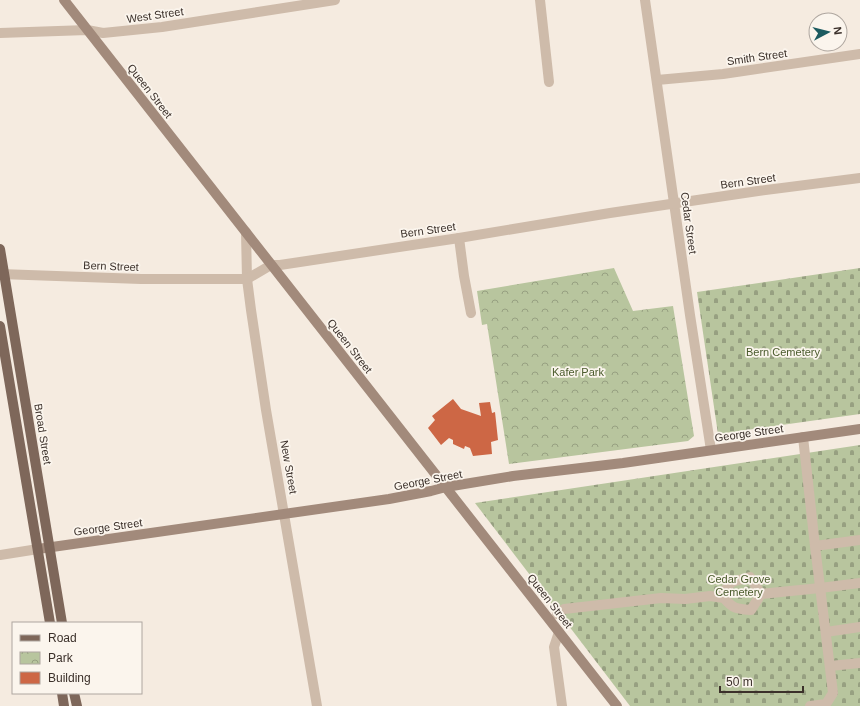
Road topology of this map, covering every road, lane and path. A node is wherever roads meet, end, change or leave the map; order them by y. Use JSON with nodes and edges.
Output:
{"nodes":[{"id":1,"x":64,"y":0,"type":"edge"},
{"id":2,"x":335,"y":0,"type":"edge"},
{"id":3,"x":540,"y":0,"type":"edge"},
{"id":4,"x":645,"y":0,"type":"edge"},
{"id":5,"x":87,"y":30,"type":"junction"},
{"id":6,"x":0,"y":33,"type":"edge"},
{"id":7,"x":860,"y":54,"type":"edge"},
{"id":8,"x":657,"y":80,"type":"junction"},
{"id":9,"x":549,"y":82,"type":"dead end"},
{"id":10,"x":860,"y":178,"type":"edge"},
{"id":11,"x":674,"y":204,"type":"junction"},
{"id":12,"x":246,"y":232,"type":"junction"},
{"id":13,"x":459,"y":238,"type":"junction"},
{"id":14,"x":0,"y":248,"type":"edge"},
{"id":15,"x":271,"y":265,"type":"junction"},
{"id":16,"x":2,"y":274,"type":"edge"},
{"id":17,"x":247,"y":279,"type":"junction"},
{"id":18,"x":471,"y":313,"type":"dead end"},
{"id":19,"x":0,"y":326,"type":"edge"},
{"id":20,"x":860,"y":429,"type":"edge"},
{"id":21,"x":803,"y":437,"type":"junction"},
{"id":22,"x":711,"y":450,"type":"junction"},
{"id":23,"x":446,"y":487,"type":"junction"},
{"id":24,"x":284,"y":514,"type":"junction"},
{"id":25,"x":860,"y":540,"type":"edge"},
{"id":26,"x":815,"y":546,"type":"junction"},
{"id":27,"x":50,"y":547,"type":"junction"},
{"id":28,"x":38,"y":549,"type":"junction"},
{"id":29,"x":0,"y":555,"type":"edge"},
{"id":30,"x":860,"y":583,"type":"edge"},
{"id":31,"x":820,"y":588,"type":"junction"},
{"id":32,"x":761,"y":594,"type":"junction"},
{"id":33,"x":724,"y":598,"type":"junction"},
{"id":34,"x":557,"y":614,"type":"dead end"},
{"id":35,"x":50,"y":622,"type":"edge"},
{"id":36,"x":62,"y":622,"type":"edge"},
{"id":37,"x":860,"y":627,"type":"edge"},
{"id":38,"x":559,"y":632,"type":"junction"},
{"id":39,"x":826,"y":632,"type":"junction"},
{"id":40,"x":860,"y":663,"type":"edge"},
{"id":41,"x":830,"y":666,"type":"junction"},
{"id":42,"x":62,"y":694,"type":"edge"},
{"id":43,"x":74,"y":694,"type":"edge"},
{"id":44,"x":64,"y":706,"type":"edge"},
{"id":45,"x":77,"y":706,"type":"edge"},
{"id":46,"x":317,"y":706,"type":"edge"},
{"id":47,"x":562,"y":706,"type":"edge"},
{"id":48,"x":617,"y":706,"type":"edge"},
{"id":49,"x":810,"y":706,"type":"edge"}],
"edges":[{"from":1,"to":5,"type":"street","name":"Queen Street"},
{"from":2,"to":5,"type":"street","name":"West Street"},
{"from":3,"to":9,"type":"street"},
{"from":4,"to":8,"type":"street","name":"Cedar Street"},
{"from":5,"to":6,"type":"street","name":"West Street"},
{"from":5,"to":12,"type":"street","name":"Queen Street"},
{"from":7,"to":8,"type":"street","name":"Smith Street"},
{"from":8,"to":11,"type":"street","name":"Cedar Street"},
{"from":10,"to":11,"type":"street","name":"Bern Street"},
{"from":11,"to":13,"type":"street","name":"Bern Street"},
{"from":11,"to":22,"type":"street","name":"Cedar Street"},
{"from":12,"to":15,"type":"street","name":"Queen Street"},
{"from":12,"to":17,"type":"street","name":"New Street"},
{"from":13,"to":15,"type":"street","name":"Bern Street"},
{"from":13,"to":18,"type":"street"},
{"from":14,"to":16,"type":"main road","name":"Broad Street"},
{"from":15,"to":17,"type":"street","name":"Bern Street"},
{"from":15,"to":23,"type":"street","name":"Queen Street"},
{"from":16,"to":17,"type":"street","name":"Bern Street"},
{"from":16,"to":27,"type":"main road","name":"Broad Street"},
{"from":17,"to":24,"type":"street","name":"New Street"},
{"from":19,"to":28,"type":"main road"},
{"from":20,"to":21,"type":"street","name":"George Street"},
{"from":21,"to":22,"type":"street","name":"George Street"},
{"from":21,"to":26,"type":"street"},
{"from":22,"to":23,"type":"street","name":"George Street"},
{"from":23,"to":24,"type":"street","name":"George Street"},
{"from":23,"to":38,"type":"street","name":"Queen Street"},
{"from":24,"to":27,"type":"street","name":"George Street"},
{"from":24,"to":46,"type":"street","name":"New Street"},
{"from":25,"to":26,"type":"street"},
{"from":26,"to":31,"type":"street"},
{"from":27,"to":28,"type":"street","name":"George Street"},
{"from":27,"to":36,"type":"main road","name":"Broad Street"},
{"from":28,"to":29,"type":"street","name":"George Street"},
{"from":28,"to":35,"type":"main road"},
{"from":30,"to":31,"type":"street"},
{"from":31,"to":32,"type":"street"},
{"from":31,"to":39,"type":"street"},
{"from":32,"to":33,"type":"street"},
{"from":32,"to":33,"type":"street"},
{"from":33,"to":34,"type":"street"},
{"from":37,"to":39,"type":"street"},
{"from":38,"to":47,"type":"street"},
{"from":38,"to":48,"type":"street","name":"Queen Street"},
{"from":39,"to":41,"type":"street"},
{"from":40,"to":41,"type":"street"},
{"from":41,"to":49,"type":"street"},
{"from":42,"to":44,"type":"main road"},
{"from":43,"to":45,"type":"main road"}]}
